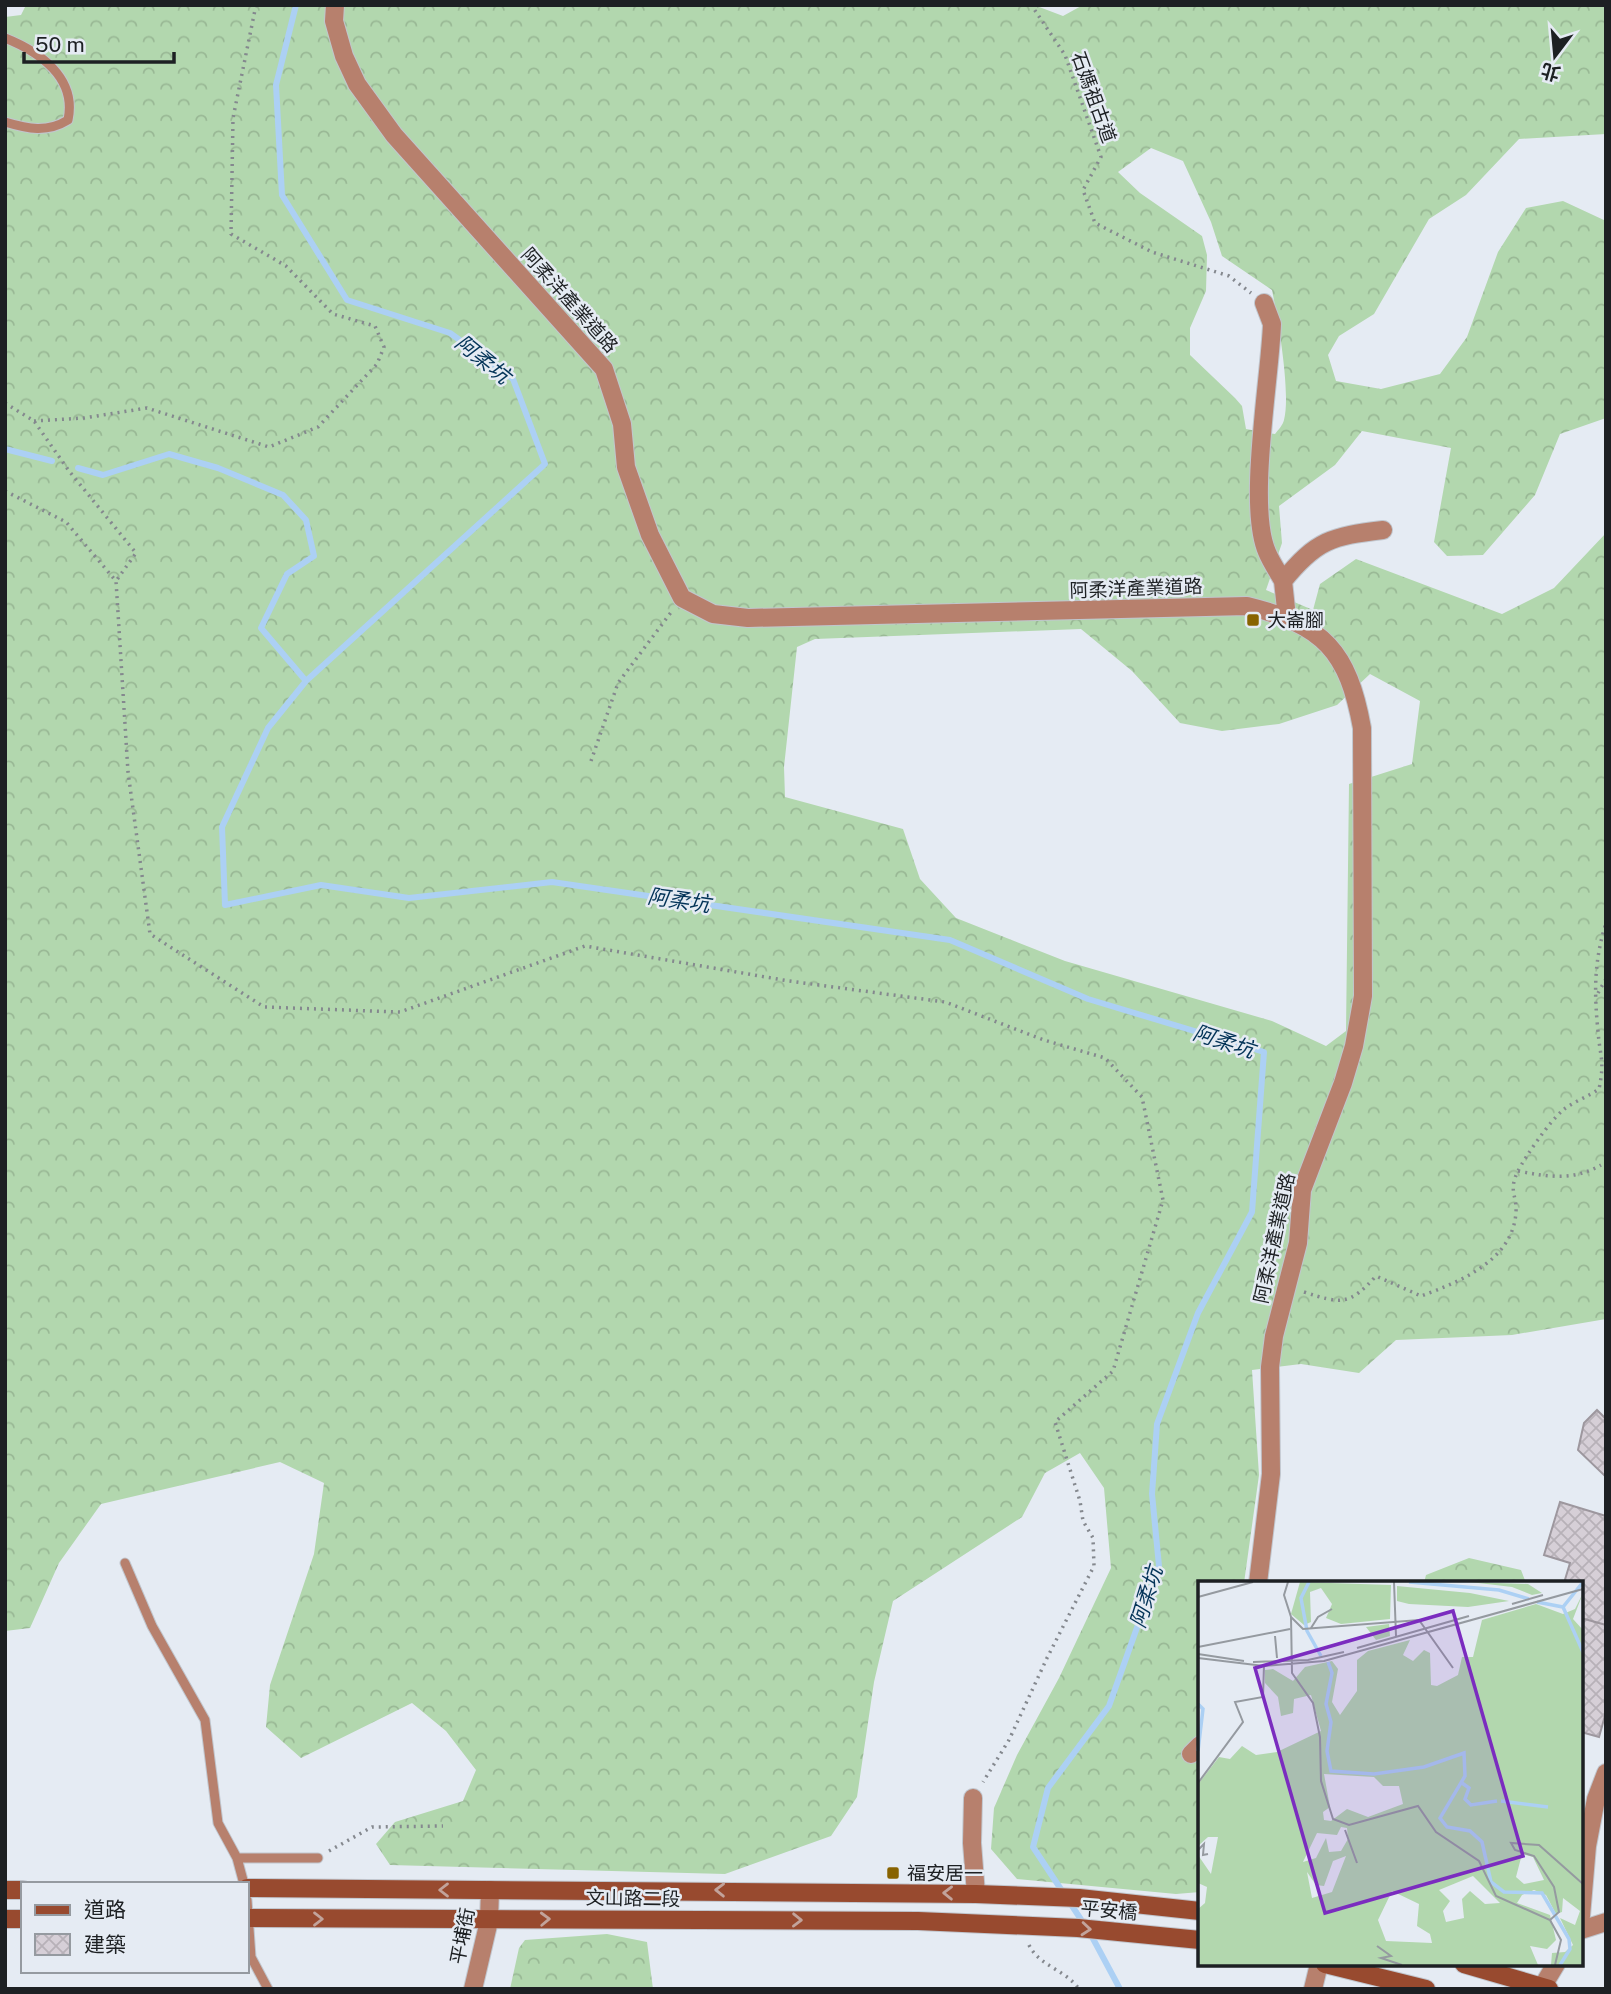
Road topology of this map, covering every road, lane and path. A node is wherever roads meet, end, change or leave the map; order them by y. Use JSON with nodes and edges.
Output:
{"nodes":[{"id":1,"x":256,"y":5,"type":"edge"},
{"id":2,"x":335,"y":5,"type":"edge"},
{"id":3,"x":1038,"y":5,"type":"edge"},
{"id":4,"x":5,"y":38,"type":"edge"},
{"id":5,"x":5,"y":122,"type":"edge"},
{"id":6,"x":1264,"y":303,"type":"joint"},
{"id":7,"x":5,"y":402,"type":"edge"},
{"id":8,"x":34,"y":421,"type":"junction"},
{"id":9,"x":5,"y":491,"type":"edge"},
{"id":10,"x":1383,"y":530,"type":"dead end"},
{"id":11,"x":116,"y":581,"type":"junction"},
{"id":12,"x":1283,"y":581,"type":"junction"},
{"id":13,"x":682,"y":598,"type":"junction"},
{"id":14,"x":1287,"y":618,"type":"junction"},
{"id":15,"x":591,"y":761,"type":"dead end"},
{"id":16,"x":1606,"y":923,"type":"edge"},
{"id":17,"x":1606,"y":979,"type":"edge"},
{"id":18,"x":1597,"y":994,"type":"junction"},
{"id":19,"x":1601,"y":1165,"type":"dead end"},
{"id":20,"x":1518,"y":1171,"type":"junction"},
{"id":21,"x":1288,"y":1287,"type":"junction"},
{"id":22,"x":125,"y":1563,"type":"dead end"},
{"id":23,"x":1258,"y":1581,"type":"edge"},
{"id":24,"x":1606,"y":1773,"type":"edge"},
{"id":25,"x":972,"y":1798,"type":"joint"},
{"id":26,"x":443,"y":1826,"type":"dead end"},
{"id":27,"x":237,"y":1858,"type":"junction"},
{"id":28,"x":318,"y":1858,"type":"joint"},
{"id":29,"x":243,"y":1882,"type":"edge"},
{"id":30,"x":248,"y":1888,"type":"edge"},
{"id":31,"x":490,"y":1890,"type":"junction"},
{"id":32,"x":1583,"y":1893,"type":"edge"},
{"id":33,"x":976,"y":1894,"type":"junction"},
{"id":34,"x":1016,"y":1895,"type":"joint"},
{"id":35,"x":1193,"y":1910,"type":"edge"},
{"id":36,"x":248,"y":1918,"type":"edge"},
{"id":37,"x":489,"y":1921,"type":"junction"},
{"id":38,"x":1606,"y":1922,"type":"edge"},
{"id":39,"x":1018,"y":1924,"type":"junction"},
{"id":40,"x":1583,"y":1929,"type":"edge"},
{"id":41,"x":1198,"y":1940,"type":"edge"},
{"id":42,"x":1319,"y":1966,"type":"edge"},
{"id":43,"x":1333,"y":1966,"type":"edge"},
{"id":44,"x":1471,"y":1966,"type":"edge"},
{"id":45,"x":1555,"y":1966,"type":"edge"},
{"id":46,"x":1544,"y":1988,"type":"edge"},
{"id":47,"x":268,"y":1989,"type":"edge"},
{"id":48,"x":473,"y":1989,"type":"edge"},
{"id":49,"x":1079,"y":1989,"type":"edge"},
{"id":50,"x":1313,"y":1989,"type":"edge"},
{"id":51,"x":1426,"y":1989,"type":"edge"}],
"edges":[{"from":1,"to":8,"type":"path"},
{"from":2,"to":13,"type":"street","name":"阿柔洋產業道路"},
{"from":3,"to":6,"type":"path","name":"石媽祖古道"},
{"from":4,"to":5,"type":"lane"},
{"from":6,"to":12,"type":"street"},
{"from":7,"to":8,"type":"path"},
{"from":8,"to":11,"type":"path"},
{"from":9,"to":11,"type":"path"},
{"from":10,"to":12,"type":"street"},
{"from":11,"to":25,"type":"path"},
{"from":12,"to":14,"type":"street"},
{"from":13,"to":14,"type":"street","name":"阿柔洋產業道路"},
{"from":13,"to":15,"type":"path"},
{"from":14,"to":21,"type":"street","name":"阿柔洋產業道路"},
{"from":16,"to":18,"type":"path"},
{"from":17,"to":18,"type":"path"},
{"from":18,"to":20,"type":"path"},
{"from":19,"to":20,"type":"path"},
{"from":20,"to":21,"type":"path"},
{"from":21,"to":23,"type":"street","name":"阿柔洋產業道路"},
{"from":22,"to":27,"type":"lane"},
{"from":24,"to":32,"type":"street"},
{"from":25,"to":33,"type":"street"},
{"from":26,"to":28,"type":"path"},
{"from":27,"to":28,"type":"lane"},
{"from":27,"to":29,"type":"lane"},
{"from":31,"to":30,"type":"main road","name":"文山路二段","one_way":true},
{"from":33,"to":31,"type":"main road","name":"文山路二段","one_way":true},
{"from":31,"to":37,"type":"street","name":"平埔街"},
{"from":33,"to":34,"type":"main road","name":"文山路二段"},
{"from":34,"to":35,"type":"main road","name":"平安橋"},
{"from":36,"to":37,"type":"main road","name":"文山路二段","one_way":true},
{"from":36,"to":47,"type":"lane"},
{"from":37,"to":39,"type":"main road","name":"文山路二段","one_way":true},
{"from":37,"to":48,"type":"street","name":"平埔街"},
{"from":38,"to":40,"type":"street"},
{"from":39,"to":41,"type":"main road","name":"平安橋","one_way":true},
{"from":39,"to":49,"type":"path"},
{"from":42,"to":50,"type":"street"},
{"from":43,"to":51,"type":"main road"},
{"from":44,"to":46,"type":"main road"},
{"from":45,"to":46,"type":"street"}]}
